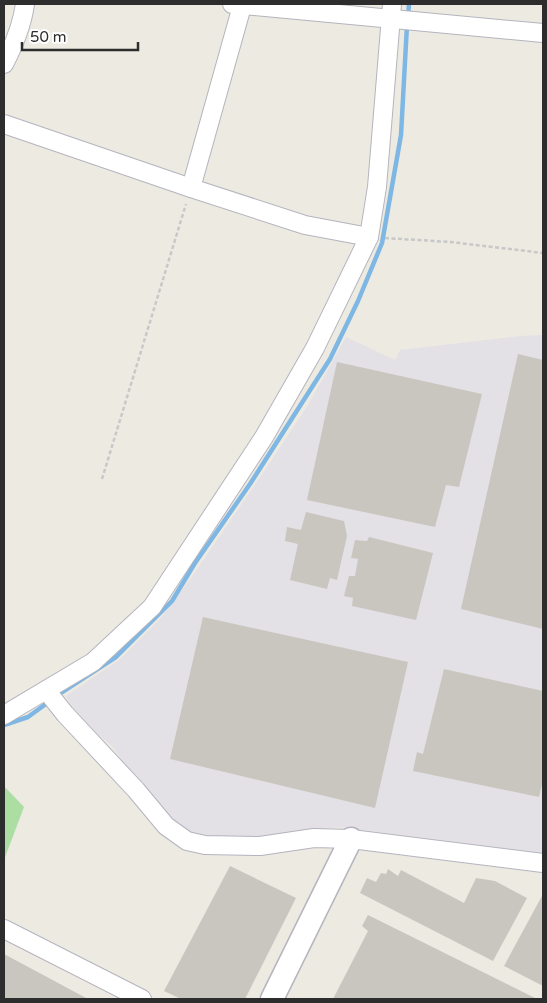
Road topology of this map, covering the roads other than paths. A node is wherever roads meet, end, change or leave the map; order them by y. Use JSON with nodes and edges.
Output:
{"nodes":[{"id":1,"x":25,"y":4,"type":"edge"},
{"id":2,"x":237,"y":5,"type":"edge"},
{"id":3,"x":391,"y":11,"type":"edge"},
{"id":4,"x":543,"y":33,"type":"edge"},
{"id":5,"x":4,"y":64,"type":"edge"},
{"id":6,"x":4,"y":124,"type":"edge"},
{"id":7,"x":191,"y":188,"type":"junction"},
{"id":8,"x":370,"y":237,"type":"junction"},
{"id":9,"x":46,"y":690,"type":"junction"},
{"id":10,"x":4,"y":715,"type":"edge"},
{"id":11,"x":351,"y":839,"type":"junction"},
{"id":12,"x":543,"y":863,"type":"edge"},
{"id":13,"x":4,"y":929,"type":"edge"},
{"id":14,"x":142,"y":999,"type":"edge"},
{"id":15,"x":272,"y":999,"type":"edge"}],
"edges":[{"from":1,"to":5,"type":"street"},
{"from":2,"to":3,"type":"street"},
{"from":2,"to":7,"type":"street"},
{"from":3,"to":4,"type":"street"},
{"from":3,"to":8,"type":"street"},
{"from":6,"to":7,"type":"street"},
{"from":7,"to":8,"type":"street"},
{"from":8,"to":9,"type":"street"},
{"from":9,"to":10,"type":"street"},
{"from":9,"to":11,"type":"street"},
{"from":11,"to":12,"type":"street"},
{"from":11,"to":15,"type":"street"},
{"from":13,"to":14,"type":"street"}]}
